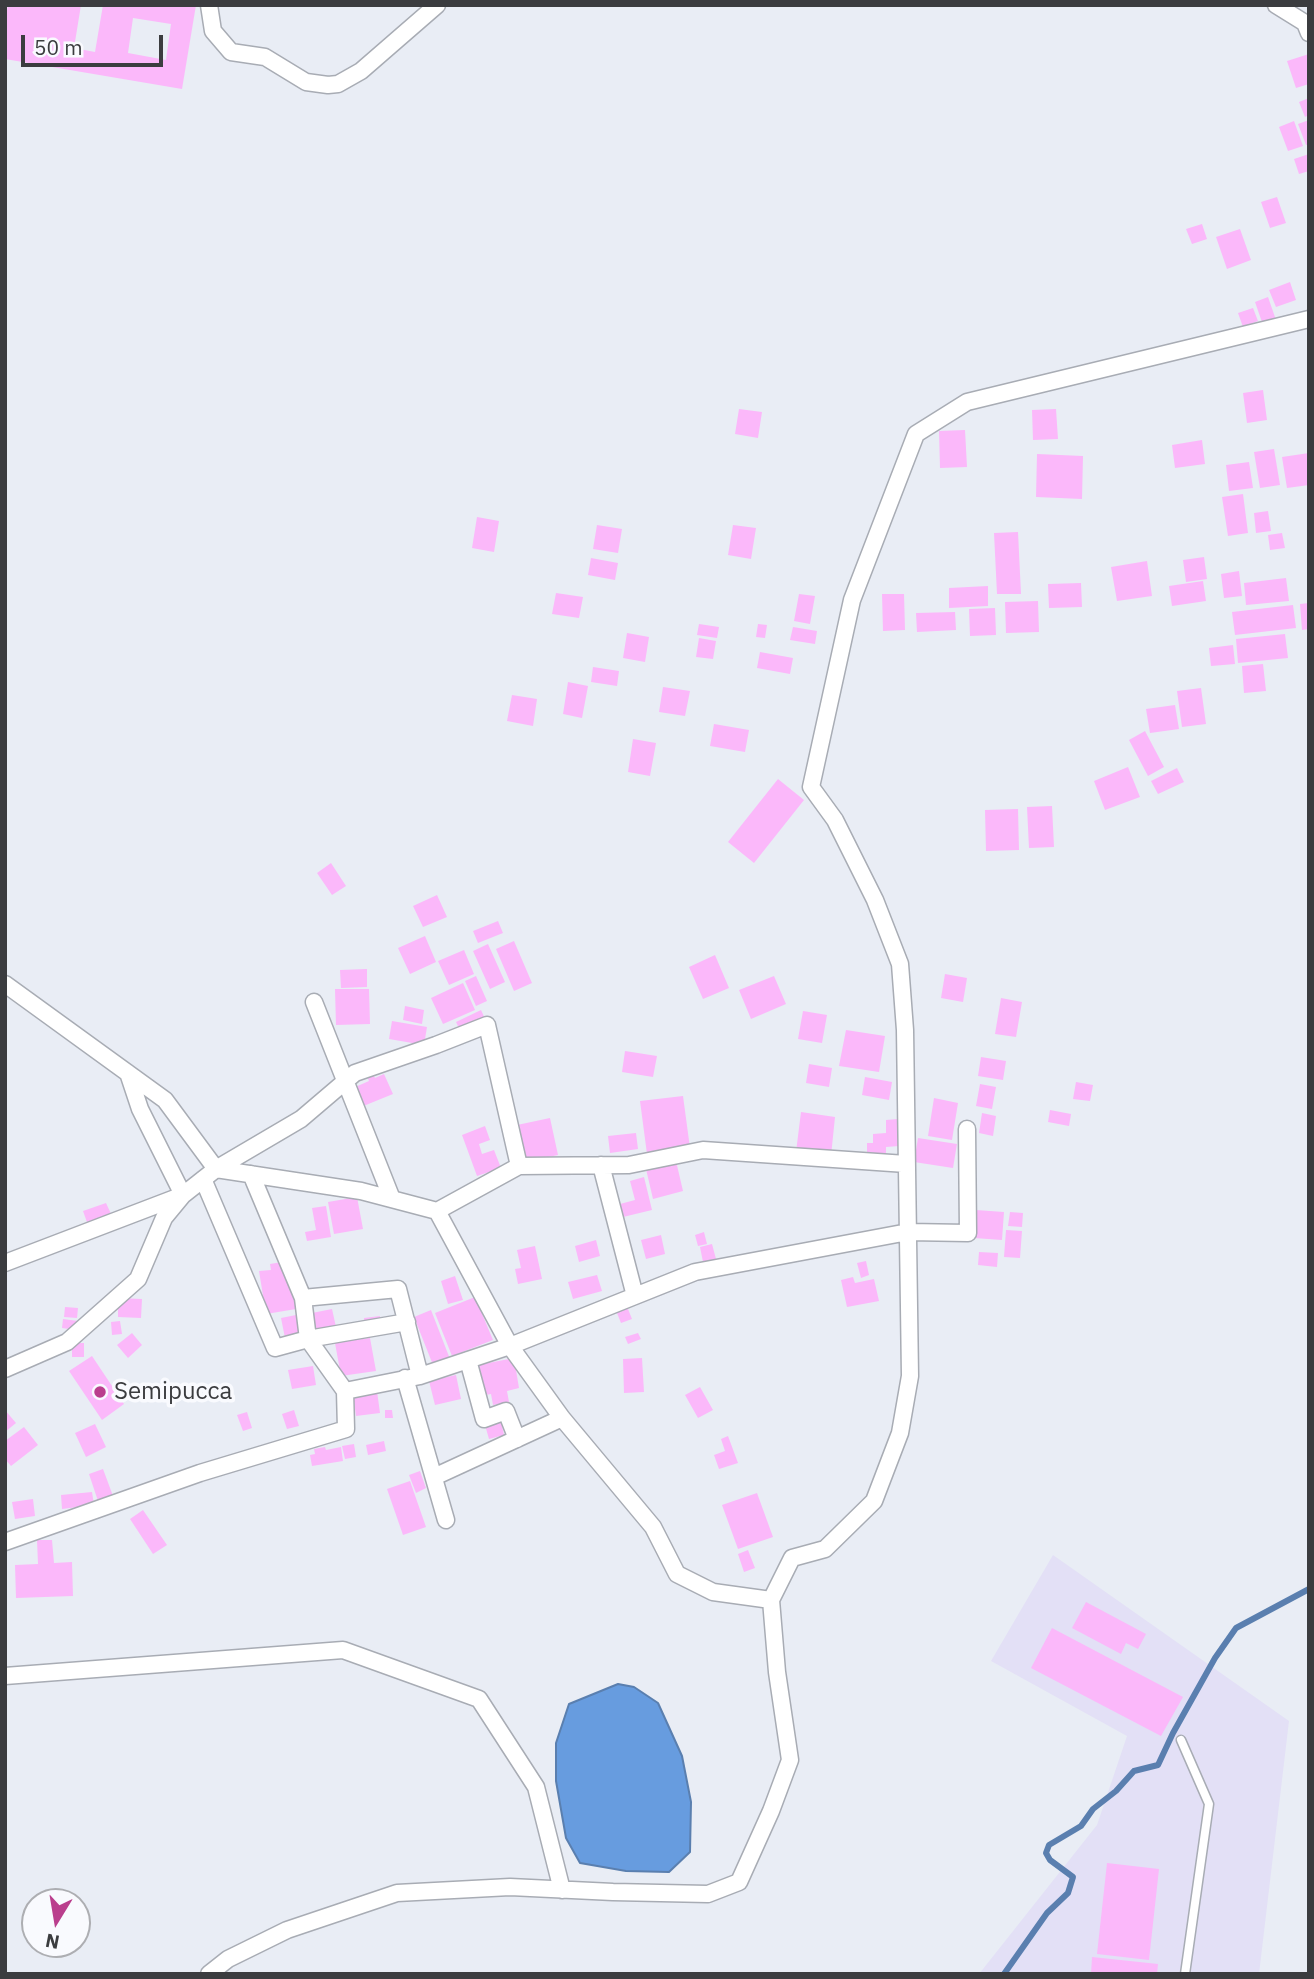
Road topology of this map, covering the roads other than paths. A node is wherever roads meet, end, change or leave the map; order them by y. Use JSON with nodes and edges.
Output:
{"nodes":[{"id":1,"x":209,"y":5,"type":"edge"},
{"id":2,"x":437,"y":5,"type":"edge"},
{"id":3,"x":1276,"y":5,"type":"edge"},
{"id":4,"x":1309,"y":33,"type":"edge"},
{"id":5,"x":1309,"y":319,"type":"edge"},
{"id":6,"x":5,"y":984,"type":"edge"},
{"id":7,"x":314,"y":1002,"type":"dead end"},
{"id":8,"x":128,"y":1073,"type":"junction"},
{"id":9,"x":345,"y":1082,"type":"junction"},
{"id":10,"x":967,"y":1129,"type":"dead end"},
{"id":11,"x":906,"y":1164,"type":"junction"},
{"id":12,"x":601,"y":1165,"type":"junction"},
{"id":13,"x":519,"y":1166,"type":"junction"},
{"id":14,"x":210,"y":1174,"type":"junction"},
{"id":15,"x":251,"y":1174,"type":"junction"},
{"id":16,"x":183,"y":1195,"type":"junction"},
{"id":17,"x":392,"y":1199,"type":"junction"},
{"id":18,"x":437,"y":1211,"type":"junction"},
{"id":19,"x":908,"y":1232,"type":"junction"},
{"id":20,"x":5,"y":1263,"type":"edge"},
{"id":21,"x":635,"y":1296,"type":"junction"},
{"id":22,"x":303,"y":1298,"type":"junction"},
{"id":23,"x":407,"y":1322,"type":"junction"},
{"id":24,"x":308,"y":1339,"type":"junction"},
{"id":25,"x":510,"y":1346,"type":"junction"},
{"id":26,"x":468,"y":1360,"type":"junction"},
{"id":27,"x":5,"y":1369,"type":"edge"},
{"id":28,"x":413,"y":1377,"type":"junction"},
{"id":29,"x":345,"y":1391,"type":"junction"},
{"id":30,"x":562,"y":1418,"type":"junction"},
{"id":31,"x":517,"y":1439,"type":"junction"},
{"id":32,"x":434,"y":1477,"type":"junction"},
{"id":33,"x":446,"y":1520,"type":"dead end"},
{"id":34,"x":5,"y":1542,"type":"edge"},
{"id":35,"x":771,"y":1600,"type":"junction"},
{"id":36,"x":5,"y":1676,"type":"edge"},
{"id":37,"x":1181,"y":1740,"type":"dead end"},
{"id":38,"x":562,"y":1889,"type":"junction"},
{"id":39,"x":209,"y":1974,"type":"edge"},
{"id":40,"x":1185,"y":1974,"type":"edge"}],
"edges":[{"from":1,"to":2,"type":"street"},
{"from":3,"to":4,"type":"street"},
{"from":5,"to":11,"type":"street"},
{"from":6,"to":8,"type":"street"},
{"from":7,"to":9,"type":"street"},
{"from":8,"to":14,"type":"street"},
{"from":8,"to":16,"type":"street"},
{"from":9,"to":13,"type":"street"},
{"from":9,"to":14,"type":"street"},
{"from":9,"to":17,"type":"street"},
{"from":10,"to":19,"type":"street"},
{"from":11,"to":12,"type":"street"},
{"from":11,"to":19,"type":"street"},
{"from":12,"to":13,"type":"street"},
{"from":12,"to":21,"type":"street"},
{"from":13,"to":18,"type":"street"},
{"from":14,"to":15,"type":"street"},
{"from":14,"to":16,"type":"street"},
{"from":14,"to":24,"type":"street"},
{"from":15,"to":17,"type":"street"},
{"from":15,"to":22,"type":"street"},
{"from":16,"to":20,"type":"street"},
{"from":16,"to":27,"type":"street"},
{"from":17,"to":18,"type":"street"},
{"from":18,"to":25,"type":"street"},
{"from":19,"to":21,"type":"street"},
{"from":19,"to":35,"type":"street"},
{"from":21,"to":25,"type":"street"},
{"from":22,"to":23,"type":"street"},
{"from":22,"to":24,"type":"street"},
{"from":23,"to":24,"type":"street"},
{"from":23,"to":28,"type":"street"},
{"from":24,"to":29,"type":"street"},
{"from":25,"to":26,"type":"street"},
{"from":25,"to":30,"type":"street"},
{"from":26,"to":28,"type":"street"},
{"from":26,"to":31,"type":"street"},
{"from":28,"to":29,"type":"street"},
{"from":28,"to":32,"type":"street"},
{"from":29,"to":34,"type":"street"},
{"from":30,"to":31,"type":"street"},
{"from":30,"to":35,"type":"street"},
{"from":31,"to":32,"type":"street"},
{"from":32,"to":33,"type":"street"},
{"from":35,"to":38,"type":"street"},
{"from":36,"to":38,"type":"street"},
{"from":37,"to":40,"type":"lane"},
{"from":38,"to":39,"type":"street"}]}
